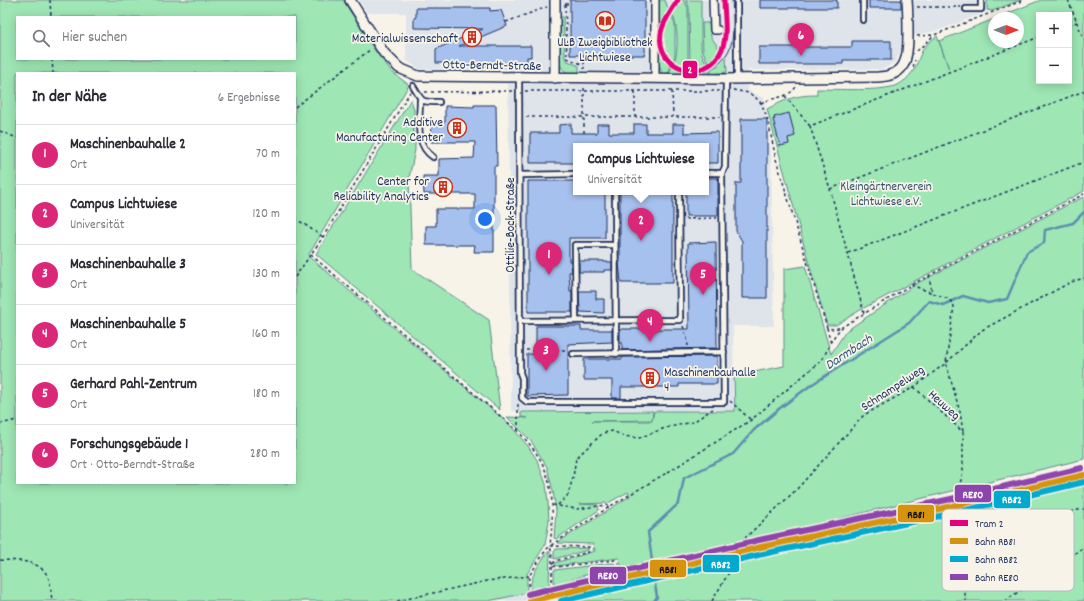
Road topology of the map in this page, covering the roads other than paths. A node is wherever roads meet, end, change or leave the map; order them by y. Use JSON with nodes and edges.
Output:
{"nodes":[{"id":1,"x":350,"y":0,"type":"edge"},
{"id":2,"x":655,"y":0,"type":"edge"},
{"id":3,"x":714,"y":0,"type":"edge"},
{"id":4,"x":737,"y":0,"type":"edge"},
{"id":5,"x":863,"y":0,"type":"edge"},
{"id":6,"x":907,"y":0,"type":"edge"},
{"id":7,"x":982,"y":0,"type":"edge"},
{"id":8,"x":555,"y":2,"type":"edge"},
{"id":9,"x":966,"y":9,"type":"road end"},
{"id":10,"x":863,"y":20,"type":"dead end"},
{"id":11,"x":718,"y":30,"type":"dead end"},
{"id":12,"x":519,"y":78,"type":"junction"},
{"id":13,"x":555,"y":78,"type":"junction"},
{"id":14,"x":655,"y":78,"type":"junction"},
{"id":15,"x":737,"y":78,"type":"junction"},
{"id":16,"x":726,"y":79,"type":"junction"},
{"id":17,"x":413,"y":86,"type":"road end"},
{"id":18,"x":420,"y":100,"type":"junction"},
{"id":19,"x":439,"y":102,"type":"dead end"},
{"id":20,"x":433,"y":157,"type":"dead end"},
{"id":21,"x":709,"y":173,"type":"edge"},
{"id":22,"x":722,"y":173,"type":"junction"},
{"id":23,"x":573,"y":174,"type":"edge"},
{"id":24,"x":520,"y":175,"type":"junction"},
{"id":25,"x":615,"y":195,"type":"edge"},
{"id":26,"x":679,"y":195,"type":"edge"},
{"id":27,"x":615,"y":244,"type":"junction"},
{"id":28,"x":616,"y":320,"type":"junction"},
{"id":29,"x":520,"y":321,"type":"junction"},
{"id":30,"x":576,"y":321,"type":"junction"},
{"id":31,"x":724,"y":352,"type":"junction"},
{"id":32,"x":573,"y":354,"type":"road end"},
{"id":33,"x":616,"y":354,"type":"junction"}],
"edges":[{"from":1,"to":12,"type":"street","name":"Otto-Berndt-Straße"},
{"from":2,"to":14,"type":"street"},
{"from":3,"to":11,"type":"street"},
{"from":4,"to":15,"type":"lane"},
{"from":5,"to":10,"type":"lane"},
{"from":6,"to":15,"type":"street","name":"Otto-Berndt-Straße"},
{"from":7,"to":9,"type":"lane"},
{"from":8,"to":13,"type":"street"},
{"from":12,"to":13,"type":"street","name":"Otto-Berndt-Straße"},
{"from":12,"to":24,"type":"lane","name":"Ottilie-Bock-Straße"},
{"from":13,"to":14,"type":"street","name":"Otto-Berndt-Straße"},
{"from":14,"to":16,"type":"street","name":"Otto-Berndt-Straße"},
{"from":15,"to":16,"type":"street","name":"Otto-Berndt-Straße"},
{"from":16,"to":22,"type":"lane"},
{"from":17,"to":18,"type":"lane"},
{"from":18,"to":19,"type":"lane"},
{"from":18,"to":20,"type":"lane"},
{"from":21,"to":22,"type":"lane"},
{"from":22,"to":31,"type":"lane"},
{"from":23,"to":24,"type":"lane"},
{"from":24,"to":29,"type":"lane","name":"Ottilie-Bock-Straße"},
{"from":25,"to":27,"type":"lane"},
{"from":26,"to":28,"type":"lane"},
{"from":27,"to":28,"type":"lane"},
{"from":27,"to":30,"type":"lane"},
{"from":28,"to":30,"type":"lane"},
{"from":28,"to":33,"type":"lane"},
{"from":29,"to":30,"type":"lane"},
{"from":29,"to":31,"type":"lane","name":"Ottilie-Bock-Straße"},
{"from":31,"to":33,"type":"lane"},
{"from":32,"to":33,"type":"lane"}]}
